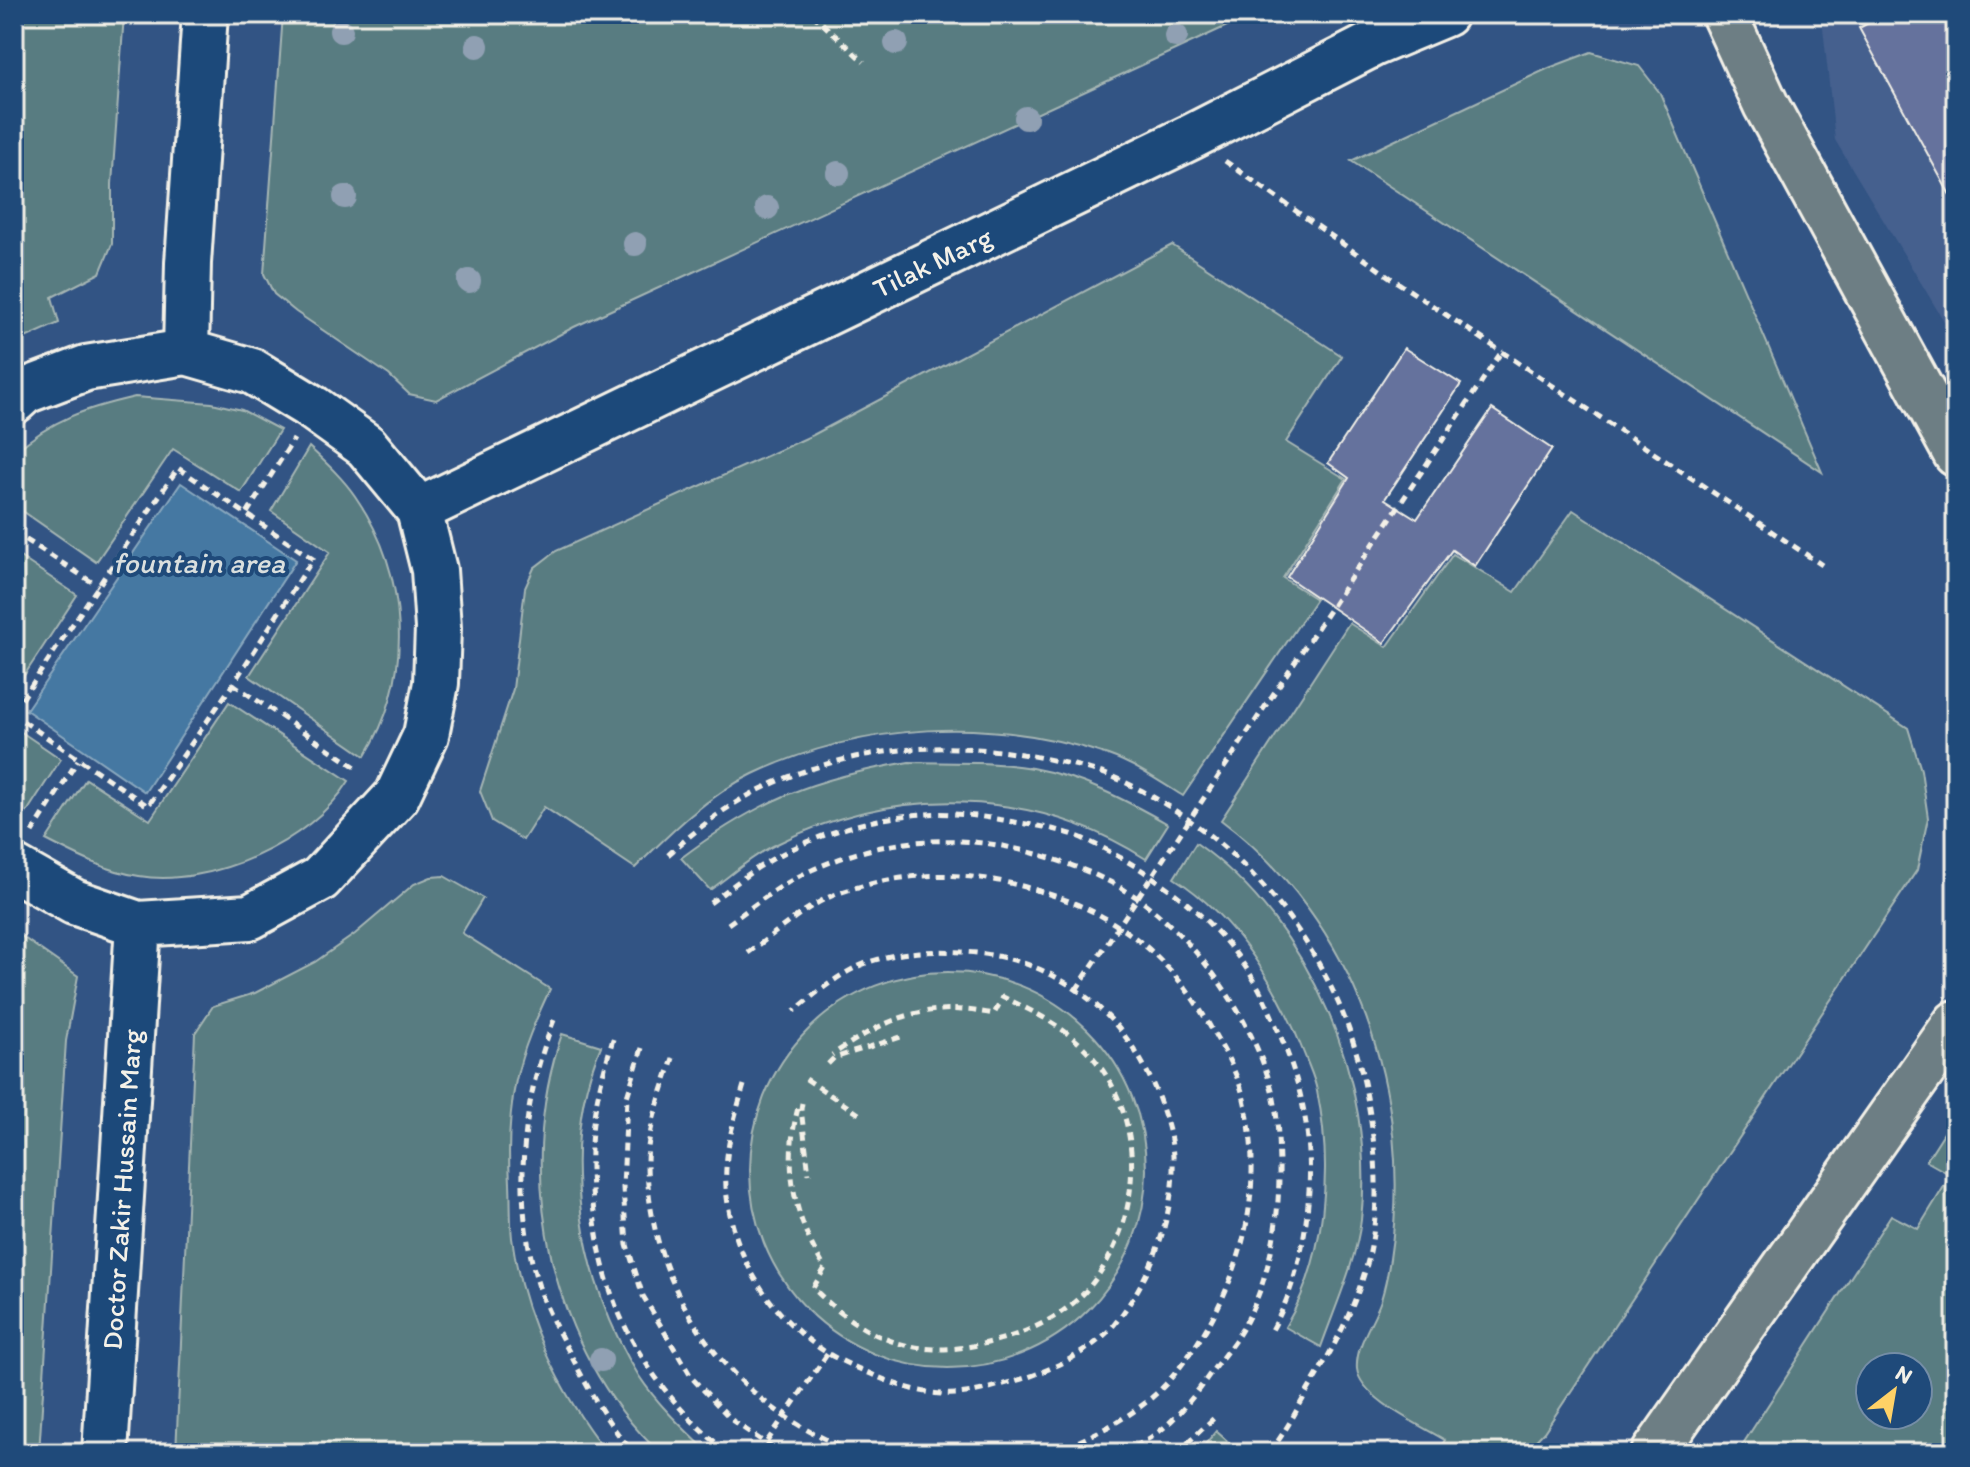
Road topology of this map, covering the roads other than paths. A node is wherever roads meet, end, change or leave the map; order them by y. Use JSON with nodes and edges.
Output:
{"nodes":[{"id":1,"x":205,"y":14,"type":"edge"},
{"id":2,"x":1445,"y":14,"type":"edge"},
{"id":3,"x":1724,"y":14,"type":"edge"},
{"id":4,"x":1759,"y":14,"type":"edge"},
{"id":5,"x":1766,"y":105,"type":"junction"},
{"id":6,"x":186,"y":352,"type":"junction"},
{"id":7,"x":14,"y":401,"type":"edge"},
{"id":8,"x":1956,"y":454,"type":"edge"},
{"id":9,"x":419,"y":510,"type":"junction"},
{"id":10,"x":23,"y":851,"type":"edge"},
{"id":11,"x":138,"y":924,"type":"junction"},
{"id":12,"x":1956,"y":1023,"type":"edge"},
{"id":13,"x":105,"y":1453,"type":"edge"},
{"id":14,"x":1654,"y":1453,"type":"edge"}],
"edges":[{"from":1,"to":6,"type":"street"},
{"from":2,"to":9,"type":"street","name":"Tilak Marg"},
{"from":3,"to":5,"type":"main road"},
{"from":4,"to":5,"type":"main road"},
{"from":5,"to":8,"type":"main road"},
{"from":6,"to":7,"type":"street"},
{"from":6,"to":9,"type":"street"},
{"from":9,"to":11,"type":"street"},
{"from":10,"to":11,"type":"street"},
{"from":11,"to":13,"type":"street","name":"Doctor Zakir Hussain Marg"},
{"from":12,"to":14,"type":"main road"}]}
